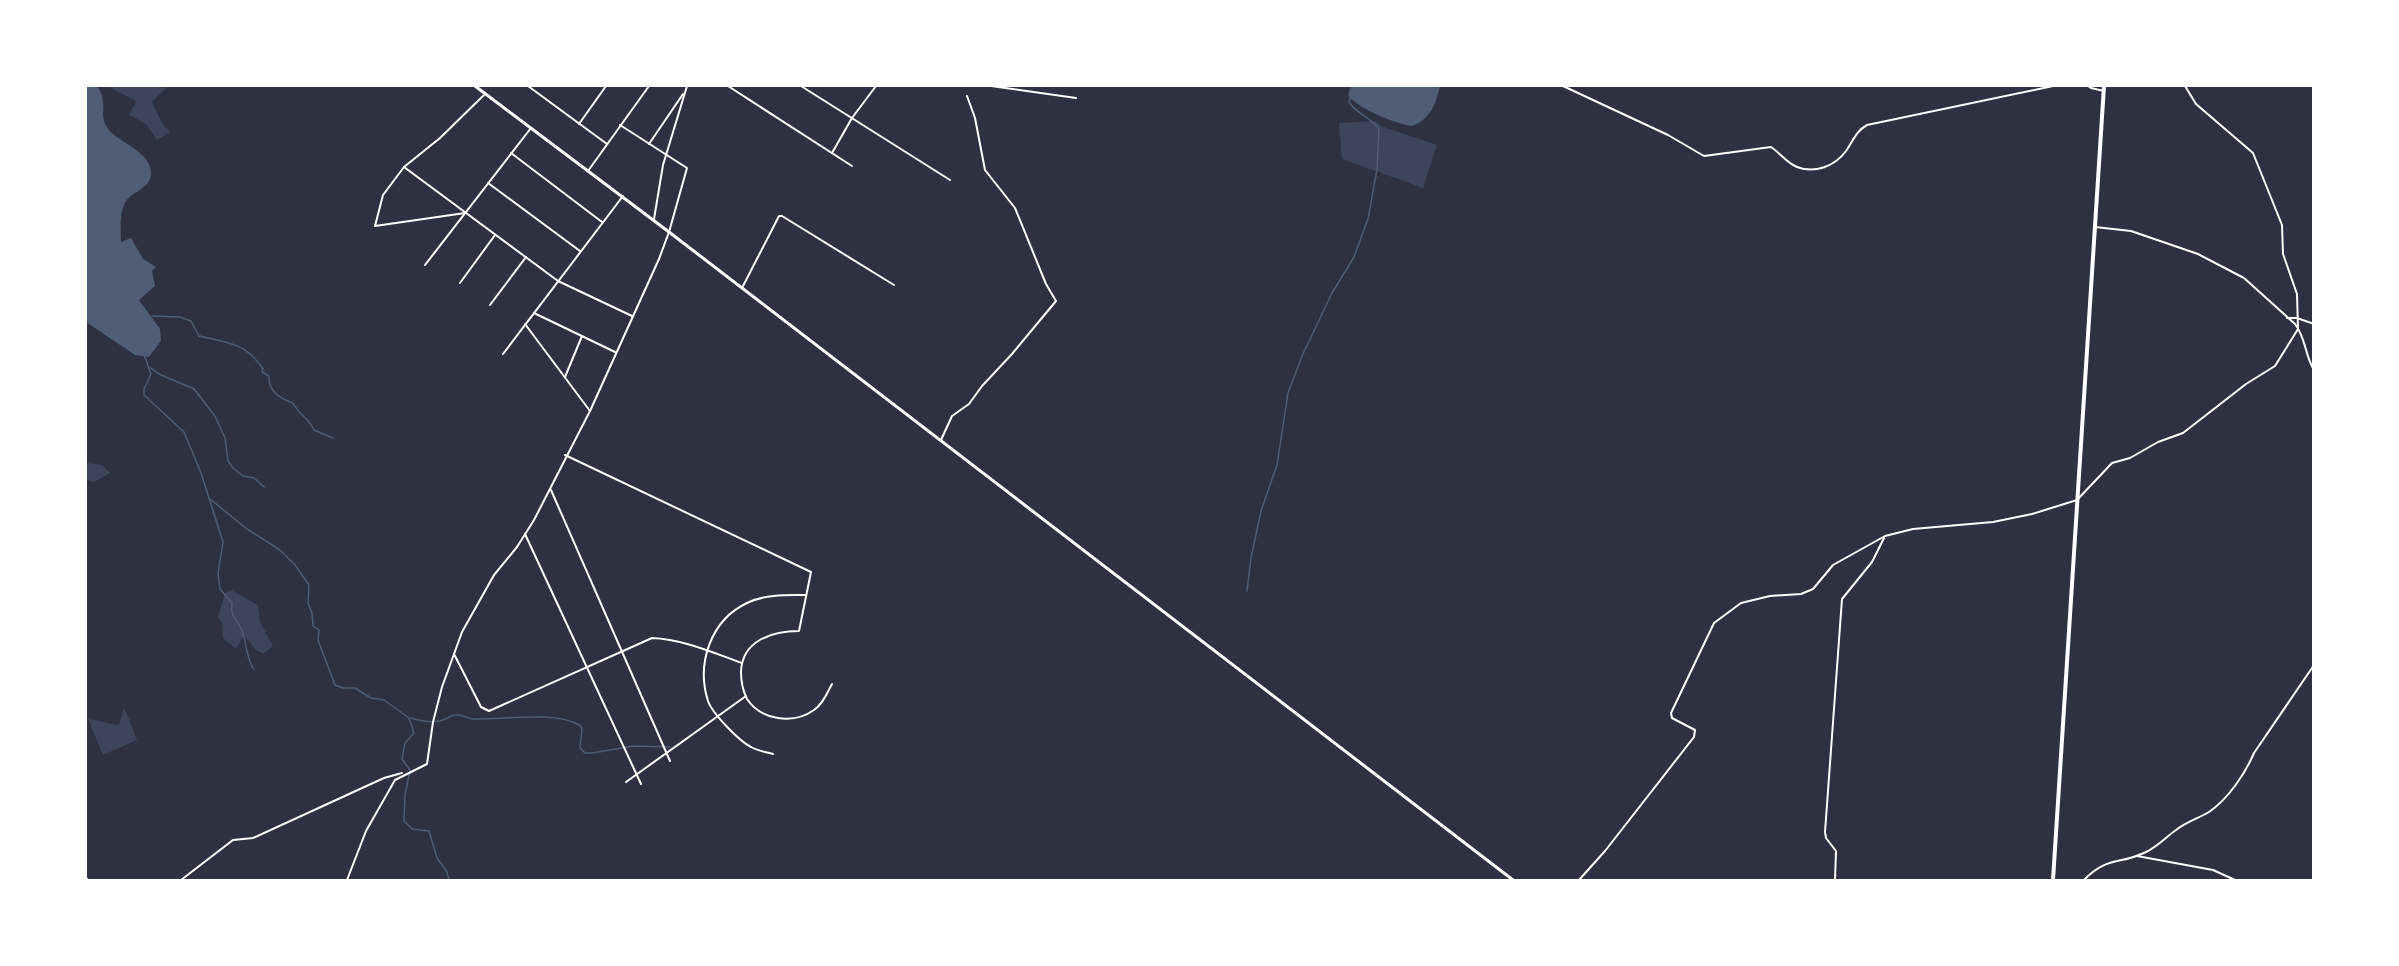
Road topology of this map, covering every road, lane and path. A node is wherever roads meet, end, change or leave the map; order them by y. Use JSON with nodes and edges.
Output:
{"nodes":[{"id":1,"x":475,"y":86,"type":"edge"},
{"id":2,"x":528,"y":86,"type":"edge"},
{"id":3,"x":606,"y":86,"type":"edge"},
{"id":4,"x":649,"y":86,"type":"edge"},
{"id":5,"x":688,"y":86,"type":"edge"},
{"id":6,"x":728,"y":86,"type":"edge"},
{"id":7,"x":801,"y":86,"type":"edge"},
{"id":8,"x":876,"y":86,"type":"edge"},
{"id":9,"x":992,"y":86,"type":"edge"},
{"id":10,"x":1563,"y":86,"type":"edge"},
{"id":11,"x":2053,"y":86,"type":"edge"},
{"id":12,"x":2088,"y":86,"type":"edge"},
{"id":13,"x":2185,"y":86,"type":"edge"},
{"id":14,"x":2104,"y":88,"type":"edge"},
{"id":15,"x":686,"y":90,"type":"junction"},
{"id":16,"x":486,"y":94,"type":"junction"},
{"id":17,"x":967,"y":96,"type":"dead end"},
{"id":18,"x":1076,"y":98,"type":"dead end"},
{"id":19,"x":852,"y":118,"type":"junction"},
{"id":20,"x":579,"y":124,"type":"junction"},
{"id":21,"x":620,"y":125,"type":"junction"},
{"id":22,"x":531,"y":128,"type":"junction"},
{"id":23,"x":607,"y":144,"type":"junction"},
{"id":24,"x":649,"y":144,"type":"junction"},
{"id":25,"x":511,"y":153,"type":"junction"},
{"id":26,"x":832,"y":153,"type":"junction"},
{"id":27,"x":666,"y":155,"type":"junction"},
{"id":28,"x":852,"y":166,"type":"dead end"},
{"id":29,"x":404,"y":167,"type":"junction"},
{"id":30,"x":588,"y":171,"type":"junction"},
{"id":31,"x":950,"y":180,"type":"dead end"},
{"id":32,"x":488,"y":183,"type":"junction"},
{"id":33,"x":623,"y":196,"type":"junction"},
{"id":34,"x":465,"y":213,"type":"junction"},
{"id":35,"x":654,"y":220,"type":"junction"},
{"id":36,"x":603,"y":223,"type":"junction"},
{"id":37,"x":2095,"y":227,"type":"junction"},
{"id":38,"x":669,"y":232,"type":"junction"},
{"id":39,"x":495,"y":235,"type":"junction"},
{"id":40,"x":581,"y":251,"type":"junction"},
{"id":41,"x":525,"y":257,"type":"junction"},
{"id":42,"x":425,"y":265,"type":"dead end"},
{"id":43,"x":558,"y":281,"type":"junction"},
{"id":44,"x":460,"y":283,"type":"dead end"},
{"id":45,"x":894,"y":285,"type":"dead end"},
{"id":46,"x":742,"y":288,"type":"junction"},
{"id":47,"x":490,"y":305,"type":"dead end"},
{"id":48,"x":534,"y":313,"type":"junction"},
{"id":49,"x":632,"y":316,"type":"junction"},
{"id":50,"x":2287,"y":318,"type":"junction"},
{"id":51,"x":2297,"y":318,"type":"junction"},
{"id":52,"x":525,"y":324,"type":"junction"},
{"id":53,"x":2313,"y":324,"type":"edge"},
{"id":54,"x":2298,"y":329,"type":"junction"},
{"id":55,"x":582,"y":336,"type":"junction"},
{"id":56,"x":616,"y":352,"type":"junction"},
{"id":57,"x":503,"y":354,"type":"dead end"},
{"id":58,"x":2313,"y":370,"type":"edge"},
{"id":59,"x":565,"y":377,"type":"junction"},
{"id":60,"x":590,"y":411,"type":"junction"},
{"id":61,"x":941,"y":440,"type":"junction"},
{"id":62,"x":566,"y":455,"type":"junction"},
{"id":63,"x":551,"y":490,"type":"junction"},
{"id":64,"x":2077,"y":500,"type":"junction"},
{"id":65,"x":525,"y":534,"type":"junction"},
{"id":66,"x":1885,"y":536,"type":"junction"},
{"id":67,"x":806,"y":595,"type":"junction"},
{"id":68,"x":707,"y":650,"type":"junction"},
{"id":69,"x":622,"y":652,"type":"junction"},
{"id":70,"x":454,"y":654,"type":"junction"},
{"id":71,"x":742,"y":663,"type":"junction"},
{"id":72,"x":2313,"y":665,"type":"edge"},
{"id":73,"x":587,"y":667,"type":"junction"},
{"id":74,"x":832,"y":684,"type":"dead end"},
{"id":75,"x":746,"y":696,"type":"junction"},
{"id":76,"x":717,"y":717,"type":"junction"},
{"id":77,"x":666,"y":753,"type":"junction"},
{"id":78,"x":773,"y":754,"type":"dead end"},
{"id":79,"x":670,"y":761,"type":"dead end"},
{"id":80,"x":405,"y":773,"type":"junction"},
{"id":81,"x":636,"y":774,"type":"junction"},
{"id":82,"x":626,"y":782,"type":"dead end"},
{"id":83,"x":641,"y":784,"type":"dead end"},
{"id":84,"x":2137,"y":856,"type":"junction"},
{"id":85,"x":181,"y":880,"type":"edge"},
{"id":86,"x":347,"y":880,"type":"edge"},
{"id":87,"x":1513,"y":880,"type":"edge"},
{"id":88,"x":1579,"y":880,"type":"edge"},
{"id":89,"x":1835,"y":880,"type":"edge"},
{"id":90,"x":2053,"y":880,"type":"edge"},
{"id":91,"x":2084,"y":880,"type":"edge"},
{"id":92,"x":2235,"y":880,"type":"edge"}],
"edges":[{"from":1,"to":16,"type":"street"},
{"from":2,"to":20,"type":"street"},
{"from":3,"to":20,"type":"street"},
{"from":4,"to":21,"type":"street"},
{"from":5,"to":15,"type":"street"},
{"from":6,"to":26,"type":"street"},
{"from":7,"to":19,"type":"street"},
{"from":8,"to":19,"type":"street"},
{"from":9,"to":18,"type":"street"},
{"from":10,"to":11,"type":"street"},
{"from":12,"to":14,"type":"street"},
{"from":13,"to":51,"type":"street"},
{"from":14,"to":37,"type":"highway"},
{"from":15,"to":24,"type":"street"},
{"from":15,"to":27,"type":"street"},
{"from":16,"to":22,"type":"street"},
{"from":16,"to":29,"type":"street"},
{"from":17,"to":61,"type":"street"},
{"from":19,"to":26,"type":"street"},
{"from":19,"to":31,"type":"street"},
{"from":20,"to":23,"type":"street"},
{"from":21,"to":23,"type":"street"},
{"from":21,"to":24,"type":"street"},
{"from":22,"to":25,"type":"street"},
{"from":22,"to":30,"type":"street"},
{"from":23,"to":30,"type":"street"},
{"from":24,"to":27,"type":"street"},
{"from":25,"to":32,"type":"street"},
{"from":25,"to":36,"type":"street"},
{"from":26,"to":28,"type":"street"},
{"from":27,"to":35,"type":"street"},
{"from":27,"to":38,"type":"street"},
{"from":29,"to":34,"type":"street"},
{"from":29,"to":34,"type":"street"},
{"from":30,"to":33,"type":"street"},
{"from":32,"to":34,"type":"street"},
{"from":32,"to":40,"type":"street"},
{"from":33,"to":35,"type":"street"},
{"from":33,"to":36,"type":"street"},
{"from":34,"to":39,"type":"street"},
{"from":34,"to":42,"type":"street"},
{"from":35,"to":38,"type":"street"},
{"from":36,"to":40,"type":"street"},
{"from":37,"to":50,"type":"street"},
{"from":37,"to":64,"type":"highway"},
{"from":38,"to":46,"type":"street"},
{"from":38,"to":49,"type":"street"},
{"from":39,"to":41,"type":"street"},
{"from":39,"to":44,"type":"street"},
{"from":40,"to":43,"type":"street"},
{"from":41,"to":43,"type":"street"},
{"from":41,"to":47,"type":"street"},
{"from":43,"to":48,"type":"street"},
{"from":43,"to":49,"type":"street"},
{"from":45,"to":46,"type":"street"},
{"from":46,"to":61,"type":"street"},
{"from":48,"to":52,"type":"street"},
{"from":48,"to":55,"type":"street"},
{"from":49,"to":56,"type":"street"},
{"from":50,"to":51,"type":"street"},
{"from":50,"to":54,"type":"street"},
{"from":51,"to":53,"type":"street"},
{"from":51,"to":54,"type":"street"},
{"from":52,"to":57,"type":"street"},
{"from":52,"to":59,"type":"street"},
{"from":54,"to":58,"type":"street"},
{"from":54,"to":64,"type":"street"},
{"from":55,"to":56,"type":"street"},
{"from":55,"to":59,"type":"street"},
{"from":56,"to":60,"type":"street"},
{"from":59,"to":60,"type":"street"},
{"from":60,"to":62,"type":"street"},
{"from":61,"to":87,"type":"street"},
{"from":62,"to":63,"type":"street"},
{"from":62,"to":67,"type":"street"},
{"from":63,"to":65,"type":"street"},
{"from":63,"to":69,"type":"street"},
{"from":64,"to":66,"type":"street"},
{"from":64,"to":90,"type":"highway"},
{"from":65,"to":70,"type":"street"},
{"from":65,"to":73,"type":"street"},
{"from":66,"to":88,"type":"street"},
{"from":66,"to":89,"type":"street"},
{"from":67,"to":68,"type":"street"},
{"from":67,"to":71,"type":"street"},
{"from":68,"to":69,"type":"street"},
{"from":68,"to":71,"type":"street"},
{"from":68,"to":76,"type":"street"},
{"from":69,"to":73,"type":"street"},
{"from":69,"to":77,"type":"street"},
{"from":70,"to":73,"type":"street"},
{"from":70,"to":80,"type":"street"},
{"from":71,"to":75,"type":"street"},
{"from":72,"to":84,"type":"street"},
{"from":73,"to":81,"type":"street"},
{"from":74,"to":75,"type":"street"},
{"from":75,"to":76,"type":"street"},
{"from":76,"to":77,"type":"street"},
{"from":76,"to":78,"type":"street"},
{"from":77,"to":79,"type":"street"},
{"from":77,"to":81,"type":"street"},
{"from":80,"to":85,"type":"street"},
{"from":80,"to":86,"type":"street"},
{"from":81,"to":82,"type":"street"},
{"from":81,"to":83,"type":"street"},
{"from":84,"to":91,"type":"street"},
{"from":84,"to":92,"type":"street"}]}
